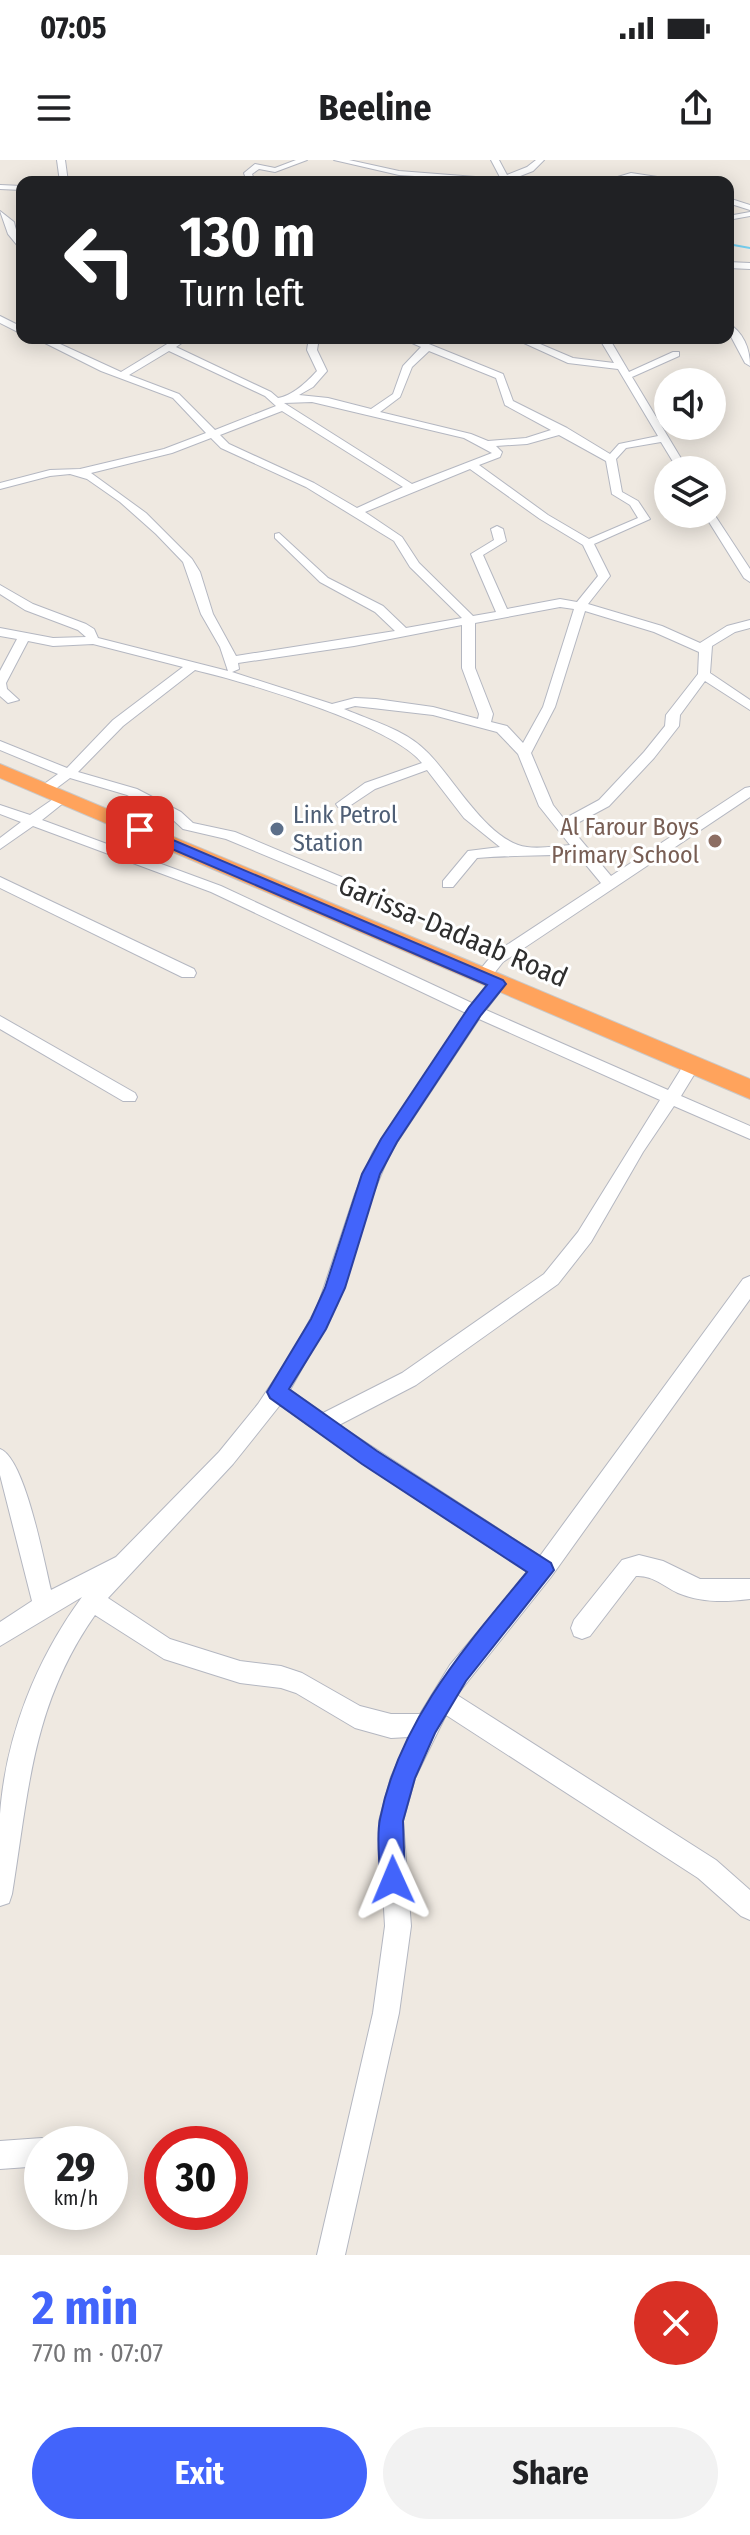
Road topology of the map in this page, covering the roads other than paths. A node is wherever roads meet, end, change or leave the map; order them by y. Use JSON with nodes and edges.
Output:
{"nodes":[{"id":1,"x":303,"y":160,"type":"edge"},
{"id":2,"x":338,"y":160,"type":"edge"},
{"id":3,"x":540,"y":160,"type":"edge"},
{"id":4,"x":249,"y":176,"type":"edge"},
{"id":5,"x":425,"y":176,"type":"edge"},
{"id":6,"x":516,"y":176,"type":"edge"},
{"id":7,"x":0,"y":213,"type":"edge"},
{"id":8,"x":16,"y":240,"type":"edge"},
{"id":9,"x":734,"y":323,"type":"edge"},
{"id":10,"x":739,"y":323,"type":"dead end"},
{"id":11,"x":734,"y":331,"type":"edge"},
{"id":12,"x":53,"y":344,"type":"edge"},
{"id":13,"x":173,"y":344,"type":"edge"},
{"id":14,"x":313,"y":344,"type":"edge"},
{"id":15,"x":422,"y":344,"type":"edge"},
{"id":16,"x":532,"y":344,"type":"edge"},
{"id":17,"x":607,"y":344,"type":"edge"},
{"id":18,"x":428,"y":346,"type":"junction"},
{"id":19,"x":168,"y":347,"type":"junction"},
{"id":20,"x":676,"y":354,"type":"dead end"},
{"id":21,"x":750,"y":363,"type":"edge"},
{"id":22,"x":622,"y":371,"type":"junction"},
{"id":23,"x":121,"y":376,"type":"junction"},
{"id":24,"x":282,"y":402,"type":"junction"},
{"id":25,"x":374,"y":412,"type":"junction"},
{"id":26,"x":654,"y":423,"type":"edge"},
{"id":27,"x":563,"y":430,"type":"junction"},
{"id":28,"x":210,"y":434,"type":"junction"},
{"id":29,"x":654,"y":440,"type":"edge"},
{"id":30,"x":487,"y":444,"type":"junction"},
{"id":31,"x":611,"y":459,"type":"junction"},
{"id":32,"x":472,"y":465,"type":"junction"},
{"id":33,"x":82,"y":472,"type":"junction"},
{"id":34,"x":0,"y":486,"type":"edge"},
{"id":35,"x":411,"y":488,"type":"junction"},
{"id":36,"x":357,"y":512,"type":"junction"},
{"id":37,"x":719,"y":528,"type":"edge"},
{"id":38,"x":497,"y":529,"type":"dead end"},
{"id":39,"x":279,"y":536,"type":"dead end"},
{"id":40,"x":588,"y":543,"type":"junction"},
{"id":41,"x":750,"y":578,"type":"edge"},
{"id":42,"x":0,"y":589,"type":"edge"},
{"id":43,"x":581,"y":605,"type":"junction"},
{"id":44,"x":502,"y":612,"type":"junction"},
{"id":45,"x":469,"y":618,"type":"junction"},
{"id":46,"x":750,"y":624,"type":"edge"},
{"id":47,"x":0,"y":632,"type":"edge"},
{"id":48,"x":403,"y":632,"type":"junction"},
{"id":49,"x":24,"y":637,"type":"junction"},
{"id":50,"x":93,"y":640,"type":"junction"},
{"id":51,"x":705,"y":650,"type":"junction"},
{"id":52,"x":231,"y":660,"type":"junction"},
{"id":53,"x":193,"y":665,"type":"junction"},
{"id":54,"x":704,"y":674,"type":"junction"},
{"id":55,"x":234,"y":677,"type":"junction"},
{"id":56,"x":13,"y":700,"type":"dead end"},
{"id":57,"x":750,"y":706,"type":"edge"},
{"id":58,"x":331,"y":708,"type":"junction"},
{"id":59,"x":484,"y":723,"type":"junction"},
{"id":60,"x":0,"y":745,"type":"edge"},
{"id":61,"x":524,"y":753,"type":"junction"},
{"id":62,"x":431,"y":764,"type":"junction"},
{"id":63,"x":0,"y":770,"type":"edge"},
{"id":64,"x":68,"y":773,"type":"junction"},
{"id":65,"x":750,"y":791,"type":"edge"},
{"id":66,"x":53,"y":794,"type":"junction"},
{"id":67,"x":343,"y":804,"type":"dead end"},
{"id":68,"x":3,"y":814,"type":"edge"},
{"id":69,"x":36,"y":820,"type":"junction"},
{"id":70,"x":561,"y":826,"type":"junction"},
{"id":71,"x":0,"y":845,"type":"edge"},
{"id":72,"x":579,"y":849,"type":"junction"},
{"id":73,"x":515,"y":850,"type":"junction"},
{"id":74,"x":339,"y":881,"type":"dead end"},
{"id":75,"x":0,"y":882,"type":"edge"},
{"id":76,"x":448,"y":884,"type":"dead end"},
{"id":77,"x":610,"y":884,"type":"junction"},
{"id":78,"x":188,"y":973,"type":"dead end"},
{"id":79,"x":490,"y":980,"type":"junction"},
{"id":80,"x":475,"y":1011,"type":"junction"},
{"id":81,"x":0,"y":1022,"type":"edge"},
{"id":82,"x":692,"y":1065,"type":"junction"},
{"id":83,"x":750,"y":1090,"type":"edge"},
{"id":84,"x":129,"y":1097,"type":"dead end"},
{"id":85,"x":674,"y":1098,"type":"junction"},
{"id":86,"x":750,"y":1133,"type":"edge"},
{"id":87,"x":750,"y":1284,"type":"edge"},
{"id":88,"x":277,"y":1392,"type":"junction"},
{"id":89,"x":321,"y":1424,"type":"junction"},
{"id":90,"x":0,"y":1458,"type":"edge"},
{"id":91,"x":120,"y":1565,"type":"junction"},
{"id":92,"x":543,"y":1570,"type":"junction"},
{"id":93,"x":750,"y":1589,"type":"edge"},
{"id":94,"x":93,"y":1601,"type":"junction"},
{"id":95,"x":44,"y":1605,"type":"junction"},
{"id":96,"x":582,"y":1628,"type":"dead end"},
{"id":97,"x":0,"y":1635,"type":"edge"},
{"id":98,"x":442,"y":1699,"type":"junction"},
{"id":99,"x":426,"y":1725,"type":"junction"},
{"id":100,"x":0,"y":1894,"type":"edge"},
{"id":101,"x":750,"y":1907,"type":"edge"},
{"id":102,"x":24,"y":2153,"type":"edge"},
{"id":103,"x":0,"y":2155,"type":"edge"},
{"id":104,"x":331,"y":2255,"type":"edge"}],
"edges":[{"from":1,"to":4,"type":"street"},
{"from":2,"to":5,"type":"street"},
{"from":3,"to":6,"type":"street"},
{"from":7,"to":8,"type":"street"},
{"from":9,"to":10,"type":"street"},
{"from":11,"to":21,"type":"street"},
{"from":12,"to":23,"type":"street"},
{"from":13,"to":19,"type":"street"},
{"from":14,"to":24,"type":"street"},
{"from":15,"to":18,"type":"street"},
{"from":16,"to":22,"type":"street"},
{"from":17,"to":22,"type":"street"},
{"from":18,"to":25,"type":"street"},
{"from":18,"to":27,"type":"street"},
{"from":19,"to":23,"type":"street"},
{"from":19,"to":24,"type":"street"},
{"from":20,"to":22,"type":"street"},
{"from":22,"to":26,"type":"street"},
{"from":23,"to":28,"type":"street"},
{"from":24,"to":25,"type":"street"},
{"from":24,"to":28,"type":"street"},
{"from":24,"to":35,"type":"street"},
{"from":25,"to":30,"type":"street"},
{"from":27,"to":30,"type":"street"},
{"from":27,"to":31,"type":"street"},
{"from":28,"to":33,"type":"street"},
{"from":28,"to":36,"type":"street"},
{"from":29,"to":31,"type":"street"},
{"from":30,"to":32,"type":"street"},
{"from":31,"to":40,"type":"street"},
{"from":32,"to":35,"type":"street"},
{"from":32,"to":40,"type":"street"},
{"from":33,"to":34,"type":"street"},
{"from":33,"to":52,"type":"street"},
{"from":35,"to":36,"type":"street"},
{"from":36,"to":45,"type":"street"},
{"from":37,"to":41,"type":"street"},
{"from":38,"to":44,"type":"street"},
{"from":39,"to":48,"type":"street"},
{"from":40,"to":43,"type":"street"},
{"from":42,"to":50,"type":"street"},
{"from":43,"to":44,"type":"street"},
{"from":43,"to":51,"type":"street"},
{"from":43,"to":61,"type":"street"},
{"from":44,"to":45,"type":"street"},
{"from":45,"to":48,"type":"street"},
{"from":45,"to":59,"type":"street"},
{"from":46,"to":51,"type":"street"},
{"from":47,"to":49,"type":"street"},
{"from":48,"to":52,"type":"street"},
{"from":49,"to":50,"type":"street"},
{"from":49,"to":56,"type":"street"},
{"from":50,"to":53,"type":"street"},
{"from":51,"to":54,"type":"street"},
{"from":52,"to":55,"type":"street"},
{"from":53,"to":55,"type":"street"},
{"from":53,"to":64,"type":"street"},
{"from":54,"to":57,"type":"street"},
{"from":54,"to":70,"type":"street"},
{"from":55,"to":58,"type":"street"},
{"from":58,"to":59,"type":"street"},
{"from":58,"to":62,"type":"street"},
{"from":59,"to":61,"type":"street"},
{"from":60,"to":64,"type":"street"},
{"from":61,"to":70,"type":"street"},
{"from":62,"to":67,"type":"street"},
{"from":62,"to":73,"type":"street"},
{"from":63,"to":66,"type":"highway","name":"Garissa-Dadaab Road"},
{"from":64,"to":66,"type":"street"},
{"from":64,"to":74,"type":"street"},
{"from":65,"to":77,"type":"street"},
{"from":66,"to":69,"type":"street"},
{"from":66,"to":79,"type":"highway","name":"Garissa-Dadaab Road"},
{"from":68,"to":69,"type":"street"},
{"from":69,"to":71,"type":"street"},
{"from":69,"to":80,"type":"street"},
{"from":70,"to":72,"type":"street"},
{"from":72,"to":73,"type":"street"},
{"from":72,"to":77,"type":"street"},
{"from":73,"to":76,"type":"street"},
{"from":75,"to":78,"type":"street"},
{"from":77,"to":79,"type":"street"},
{"from":79,"to":80,"type":"street"},
{"from":79,"to":82,"type":"highway","name":"Garissa-Dadaab Road"},
{"from":80,"to":85,"type":"street"},
{"from":80,"to":88,"type":"street"},
{"from":81,"to":84,"type":"street"},
{"from":82,"to":83,"type":"highway","name":"Garissa-Dadaab Road"},
{"from":82,"to":85,"type":"street"},
{"from":85,"to":86,"type":"street"},
{"from":85,"to":89,"type":"street"},
{"from":87,"to":92,"type":"street"},
{"from":88,"to":89,"type":"street"},
{"from":88,"to":91,"type":"street"},
{"from":89,"to":92,"type":"street"},
{"from":90,"to":95,"type":"street"},
{"from":91,"to":94,"type":"street"},
{"from":91,"to":95,"type":"street"},
{"from":92,"to":98,"type":"street"},
{"from":93,"to":96,"type":"street"},
{"from":94,"to":99,"type":"street"},
{"from":94,"to":100,"type":"street"},
{"from":95,"to":97,"type":"street"},
{"from":98,"to":99,"type":"street"},
{"from":98,"to":101,"type":"street"},
{"from":99,"to":104,"type":"street"},
{"from":102,"to":103,"type":"street"}]}
